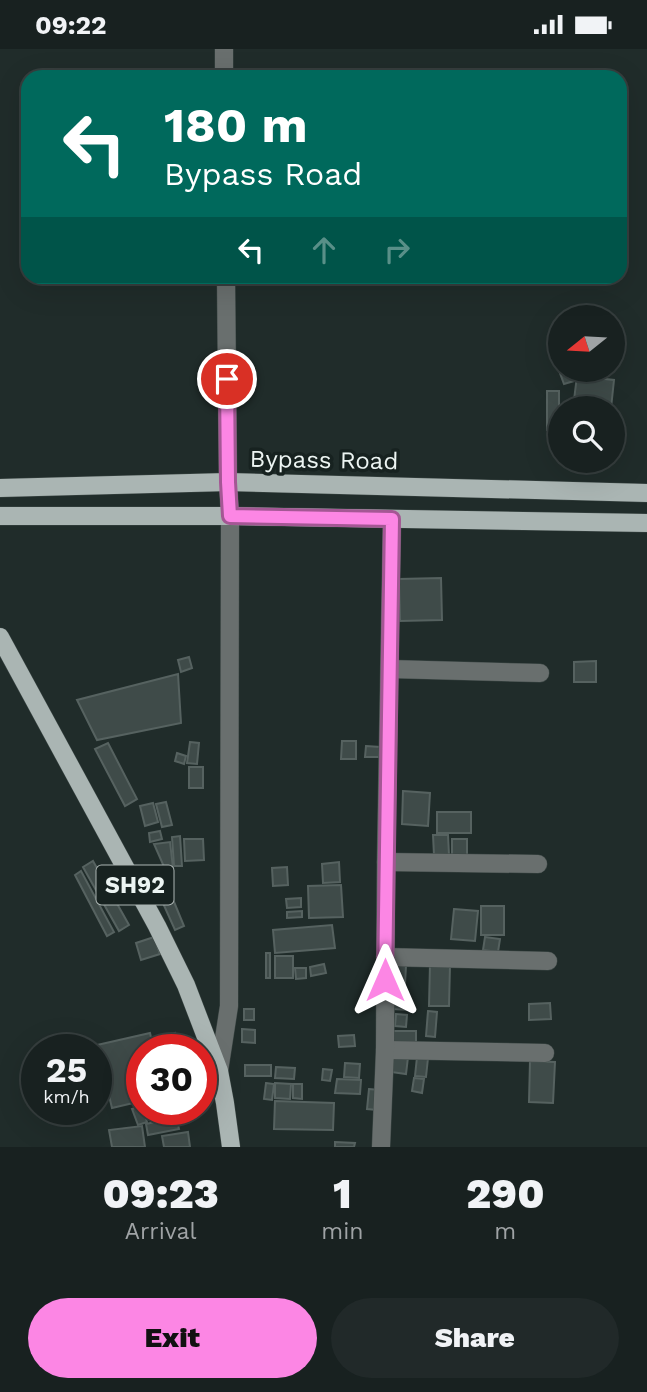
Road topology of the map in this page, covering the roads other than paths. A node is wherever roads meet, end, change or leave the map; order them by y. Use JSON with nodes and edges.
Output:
{"nodes":[{"id":1,"x":224,"y":49,"type":"edge"},
{"id":2,"x":224,"y":70,"type":"edge"},
{"id":3,"x":226,"y":284,"type":"edge"},
{"id":4,"x":228,"y":482,"type":"junction"},
{"id":5,"x":0,"y":488,"type":"edge"},
{"id":6,"x":647,"y":493,"type":"edge"},
{"id":7,"x":0,"y":516,"type":"edge"},
{"id":8,"x":230,"y":516,"type":"junction"},
{"id":9,"x":392,"y":519,"type":"junction"},
{"id":10,"x":647,"y":523,"type":"edge"},
{"id":11,"x":0,"y":637,"type":"edge"},
{"id":12,"x":390,"y":669,"type":"junction"},
{"id":13,"x":541,"y":673,"type":"dead end"},
{"id":14,"x":386,"y":862,"type":"junction"},
{"id":15,"x":538,"y":864,"type":"dead end"},
{"id":16,"x":385,"y":957,"type":"junction"},
{"id":17,"x":548,"y":961,"type":"dead end"},
{"id":18,"x":385,"y":1050,"type":"junction"},
{"id":19,"x":545,"y":1053,"type":"dead end"},
{"id":20,"x":219,"y":1071,"type":"junction"},
{"id":21,"x":231,"y":1147,"type":"edge"},
{"id":22,"x":381,"y":1147,"type":"edge"}],
"edges":[{"from":1,"to":2,"type":"street"},
{"from":3,"to":4,"type":"street"},
{"from":4,"to":5,"type":"main road","name":"Bypass Road"},
{"from":4,"to":6,"type":"main road","name":"Bypass Road"},
{"from":4,"to":8,"type":"street"},
{"from":7,"to":8,"type":"main road"},
{"from":8,"to":9,"type":"main road"},
{"from":8,"to":20,"type":"street"},
{"from":9,"to":10,"type":"main road"},
{"from":9,"to":12,"type":"street"},
{"from":11,"to":20,"type":"main road","number":"SH92"},
{"from":12,"to":13,"type":"street"},
{"from":12,"to":14,"type":"street"},
{"from":14,"to":15,"type":"street"},
{"from":14,"to":16,"type":"street"},
{"from":16,"to":17,"type":"street"},
{"from":16,"to":18,"type":"street"},
{"from":18,"to":19,"type":"street"},
{"from":18,"to":22,"type":"street"},
{"from":20,"to":21,"type":"main road","number":"SH92"}]}
